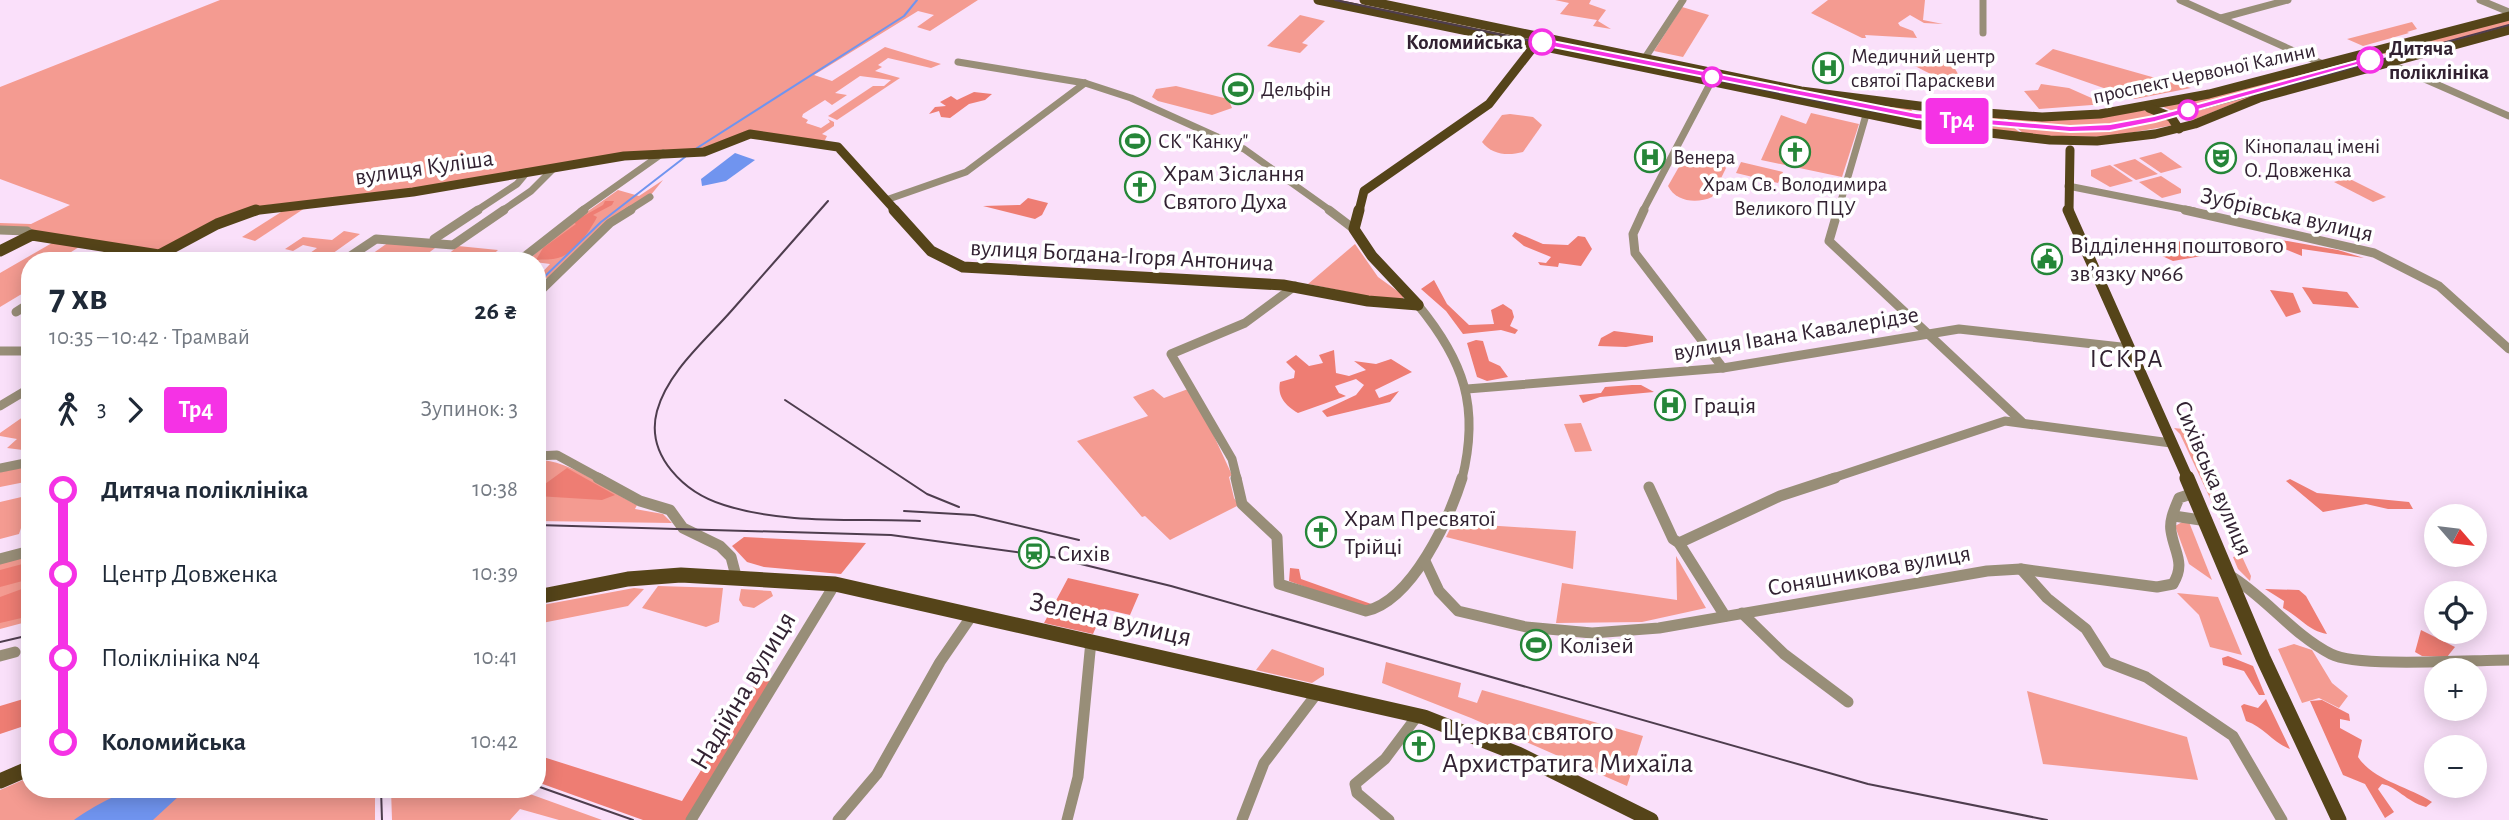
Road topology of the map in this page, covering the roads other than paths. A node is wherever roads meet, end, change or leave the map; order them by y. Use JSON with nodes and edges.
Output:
{"nodes":[{"id":1,"x":1318,"y":0,"type":"edge"},
{"id":2,"x":1364,"y":0,"type":"edge"},
{"id":3,"x":1683,"y":0,"type":"edge"},
{"id":4,"x":1983,"y":0,"type":"edge"},
{"id":5,"x":2180,"y":0,"type":"edge"},
{"id":6,"x":2288,"y":0,"type":"edge"},
{"id":7,"x":2480,"y":0,"type":"edge"},
{"id":8,"x":2509,"y":14,"type":"edge"},
{"id":9,"x":2221,"y":18,"type":"junction"},
{"id":10,"x":2509,"y":30,"type":"edge"},
{"id":11,"x":1983,"y":33,"type":"dead end"},
{"id":12,"x":1535,"y":45,"type":"junction"},
{"id":13,"x":958,"y":62,"type":"dead end"},
{"id":14,"x":1642,"y":62,"type":"junction"},
{"id":15,"x":2388,"y":63,"type":"junction"},
{"id":16,"x":2325,"y":65,"type":"junction"},
{"id":17,"x":2346,"y":75,"type":"junction"},
{"id":18,"x":1711,"y":82,"type":"junction"},
{"id":19,"x":1085,"y":83,"type":"junction"},
{"id":20,"x":2144,"y":107,"type":"junction"},
{"id":21,"x":1935,"y":108,"type":"junction"},
{"id":22,"x":1866,"y":115,"type":"junction"},
{"id":23,"x":2509,"y":116,"type":"edge"},
{"id":24,"x":1938,"y":128,"type":"junction"},
{"id":25,"x":2179,"y":129,"type":"junction"},
{"id":26,"x":2050,"y":139,"type":"junction"},
{"id":27,"x":2097,"y":141,"type":"junction"},
{"id":28,"x":2070,"y":150,"type":"junction"},
{"id":29,"x":704,"y":152,"type":"joint"},
{"id":30,"x":663,"y":153,"type":"junction"},
{"id":31,"x":554,"y":168,"type":"junction"},
{"id":32,"x":527,"y":172,"type":"junction"},
{"id":33,"x":2068,"y":186,"type":"junction"},
{"id":34,"x":650,"y":197,"type":"dead end"},
{"id":35,"x":886,"y":200,"type":"junction"},
{"id":36,"x":1354,"y":229,"type":"junction"},
{"id":37,"x":0,"y":230,"type":"edge"},
{"id":38,"x":32,"y":235,"type":"junction"},
{"id":39,"x":434,"y":239,"type":"dead end"},
{"id":40,"x":117,"y":248,"type":"junction"},
{"id":41,"x":0,"y":251,"type":"edge"},
{"id":42,"x":111,"y":252,"type":"edge"},
{"id":43,"x":141,"y":252,"type":"edge"},
{"id":44,"x":165,"y":252,"type":"edge"},
{"id":45,"x":356,"y":252,"type":"edge"},
{"id":46,"x":529,"y":252,"type":"edge"},
{"id":47,"x":546,"y":285,"type":"edge"},
{"id":48,"x":1295,"y":286,"type":"junction"},
{"id":49,"x":1418,"y":305,"type":"junction"},
{"id":50,"x":21,"y":309,"type":"edge"},
{"id":51,"x":16,"y":313,"type":"dead end"},
{"id":52,"x":1926,"y":334,"type":"junction"},
{"id":53,"x":2130,"y":348,"type":"junction"},
{"id":54,"x":2509,"y":349,"type":"edge"},
{"id":55,"x":0,"y":351,"type":"edge"},
{"id":56,"x":21,"y":351,"type":"edge"},
{"id":57,"x":1723,"y":368,"type":"junction"},
{"id":58,"x":1467,"y":388,"type":"junction"},
{"id":59,"x":21,"y":393,"type":"edge"},
{"id":60,"x":0,"y":406,"type":"edge"},
{"id":61,"x":2022,"y":422,"type":"junction"},
{"id":62,"x":2171,"y":443,"type":"junction"},
{"id":63,"x":546,"y":456,"type":"edge"},
{"id":64,"x":21,"y":464,"type":"edge"},
{"id":65,"x":0,"y":468,"type":"edge"},
{"id":66,"x":1649,"y":487,"type":"dead end"},
{"id":67,"x":2194,"y":493,"type":"junction"},
{"id":68,"x":2174,"y":516,"type":"junction"},
{"id":69,"x":2207,"y":521,"type":"junction"},
{"id":70,"x":1679,"y":543,"type":"junction"},
{"id":71,"x":21,"y":553,"type":"edge"},
{"id":72,"x":0,"y":559,"type":"edge"},
{"id":73,"x":1425,"y":561,"type":"junction"},
{"id":74,"x":2021,"y":569,"type":"junction"},
{"id":75,"x":2229,"y":575,"type":"junction"},
{"id":76,"x":736,"y":576,"type":"junction"},
{"id":77,"x":835,"y":584,"type":"junction"},
{"id":78,"x":546,"y":595,"type":"edge"},
{"id":79,"x":1742,"y":613,"type":"junction"},
{"id":80,"x":973,"y":614,"type":"junction"},
{"id":81,"x":1725,"y":616,"type":"junction"},
{"id":82,"x":1091,"y":640,"type":"junction"},
{"id":83,"x":15,"y":652,"type":"dead end"},
{"id":84,"x":0,"y":656,"type":"edge"},
{"id":85,"x":2509,"y":660,"type":"edge"},
{"id":86,"x":1318,"y":692,"type":"junction"},
{"id":87,"x":1848,"y":702,"type":"dead end"},
{"id":88,"x":1418,"y":715,"type":"junction"},
{"id":89,"x":21,"y":772,"type":"edge"},
{"id":90,"x":0,"y":781,"type":"edge"},
{"id":91,"x":2280,"y":815,"type":"edge"},
{"id":92,"x":1647,"y":819,"type":"edge"},
{"id":93,"x":691,"y":820,"type":"edge"},
{"id":94,"x":838,"y":820,"type":"edge"},
{"id":95,"x":1067,"y":820,"type":"edge"},
{"id":96,"x":1242,"y":820,"type":"edge"},
{"id":97,"x":1389,"y":820,"type":"edge"},
{"id":98,"x":2339,"y":820,"type":"edge"}],
"edges":[{"from":1,"to":12,"type":"main road","name":"проспект Червоної Калини"},
{"from":2,"to":14,"type":"main road","name":"проспект Червоної Калини"},
{"from":3,"to":14,"type":"street"},
{"from":4,"to":11,"type":"street"},
{"from":5,"to":9,"type":"street"},
{"from":6,"to":9,"type":"street"},
{"from":7,"to":8,"type":"street"},
{"from":8,"to":16,"type":"main road","name":"проспект Червоної Калини"},
{"from":9,"to":16,"type":"street"},
{"from":10,"to":15,"type":"main road","name":"проспект Червоної Калини"},
{"from":12,"to":14,"type":"main road","name":"проспект Червоної Калини"},
{"from":12,"to":36,"type":"main road"},
{"from":13,"to":19,"type":"street"},
{"from":14,"to":18,"type":"main road","name":"проспект Червоної Калини"},
{"from":14,"to":21,"type":"main road","name":"проспект Червоної Калини"},
{"from":15,"to":17,"type":"main road","name":"проспект Червоної Калини"},
{"from":15,"to":23,"type":"street"},
{"from":16,"to":17,"type":"main road"},
{"from":16,"to":20,"type":"main road","name":"проспект Червоної Калини"},
{"from":17,"to":25,"type":"main road","name":"проспект Червоної Калини"},
{"from":18,"to":22,"type":"main road","name":"проспект Червоної Калини"},
{"from":18,"to":57,"type":"street"},
{"from":19,"to":35,"type":"street"},
{"from":19,"to":36,"type":"street"},
{"from":20,"to":21,"type":"main road","name":"проспект Червоної Калини"},
{"from":20,"to":25,"type":"main road"},
{"from":21,"to":24,"type":"main road"},
{"from":22,"to":24,"type":"main road","name":"проспект Червоної Калини"},
{"from":22,"to":52,"type":"street"},
{"from":24,"to":26,"type":"main road","name":"проспект Червоної Калини"},
{"from":25,"to":27,"type":"main road","name":"проспект Червоної Калини"},
{"from":26,"to":27,"type":"main road","name":"проспект Червоної Калини"},
{"from":26,"to":28,"type":"main road"},
{"from":27,"to":28,"type":"main road"},
{"from":28,"to":33,"type":"main road","name":"Сихівська вулиця"},
{"from":29,"to":30,"type":"main road","name":"вулиця Куліша"},
{"from":29,"to":35,"type":"main road","name":"вулиця Богдана-Ігоря Антонича"},
{"from":30,"to":31,"type":"main road","name":"вулиця Куліша"},
{"from":30,"to":46,"type":"street"},
{"from":31,"to":32,"type":"main road","name":"вулиця Куліша"},
{"from":31,"to":45,"type":"street"},
{"from":32,"to":39,"type":"street"},
{"from":32,"to":44,"type":"main road","name":"вулиця Куліша"},
{"from":33,"to":53,"type":"main road","name":"Сихівська вулиця"},
{"from":33,"to":54,"type":"street","name":"Зубрівська вулиця"},
{"from":34,"to":47,"type":"street"},
{"from":35,"to":48,"type":"main road","name":"вулиця Богдана-Ігоря Антонича"},
{"from":36,"to":49,"type":"main road"},
{"from":37,"to":38,"type":"street"},
{"from":38,"to":40,"type":"main road"},
{"from":38,"to":41,"type":"main road"},
{"from":40,"to":42,"type":"street"},
{"from":40,"to":43,"type":"main road"},
{"from":48,"to":49,"type":"main road","name":"вулиця Богдана-Ігоря Антонича"},
{"from":48,"to":73,"type":"street"},
{"from":49,"to":58,"type":"street"},
{"from":50,"to":51,"type":"street"},
{"from":52,"to":53,"type":"street","name":"вулиця Івана Кавалерідзе"},
{"from":52,"to":57,"type":"street","name":"вулиця Івана Кавалерідзе"},
{"from":52,"to":61,"type":"street"},
{"from":53,"to":62,"type":"main road","name":"Сихівська вулиця"},
{"from":55,"to":56,"type":"street"},
{"from":57,"to":58,"type":"street","name":"вулиця Івана Кавалерідзе"},
{"from":58,"to":73,"type":"street"},
{"from":59,"to":60,"type":"street"},
{"from":61,"to":62,"type":"street"},
{"from":61,"to":70,"type":"street"},
{"from":62,"to":67,"type":"main road","name":"Сихівська вулиця"},
{"from":63,"to":76,"type":"street"},
{"from":64,"to":65,"type":"street"},
{"from":66,"to":70,"type":"street"},
{"from":67,"to":68,"type":"street"},
{"from":67,"to":69,"type":"main road","name":"Сихівська вулиця"},
{"from":68,"to":69,"type":"street"},
{"from":68,"to":74,"type":"street","name":"Соняшникова вулиця"},
{"from":69,"to":75,"type":"main road","name":"Сихівська вулиця"},
{"from":70,"to":81,"type":"street"},
{"from":71,"to":72,"type":"street"},
{"from":73,"to":81,"type":"street","name":"Соняшникова вулиця"},
{"from":74,"to":79,"type":"street","name":"Соняшникова вулиця"},
{"from":74,"to":91,"type":"street"},
{"from":75,"to":85,"type":"street"},
{"from":75,"to":98,"type":"main road","name":"Сихівська вулиця"},
{"from":76,"to":77,"type":"main road","name":"Зелена вулиця"},
{"from":76,"to":78,"type":"main road","name":"Зелена вулиця"},
{"from":77,"to":80,"type":"main road","name":"Зелена вулиця"},
{"from":77,"to":93,"type":"street","name":"Надійна вулиця"},
{"from":79,"to":81,"type":"street","name":"Соняшникова вулиця"},
{"from":79,"to":87,"type":"street"},
{"from":80,"to":82,"type":"main road","name":"Зелена вулиця"},
{"from":80,"to":94,"type":"street"},
{"from":82,"to":86,"type":"main road","name":"Зелена вулиця"},
{"from":82,"to":95,"type":"street"},
{"from":83,"to":84,"type":"street"},
{"from":86,"to":88,"type":"main road","name":"Зелена вулиця"},
{"from":86,"to":96,"type":"street"},
{"from":88,"to":92,"type":"main road","name":"Зелена вулиця"},
{"from":88,"to":97,"type":"street"},
{"from":89,"to":90,"type":"main road"}]}
